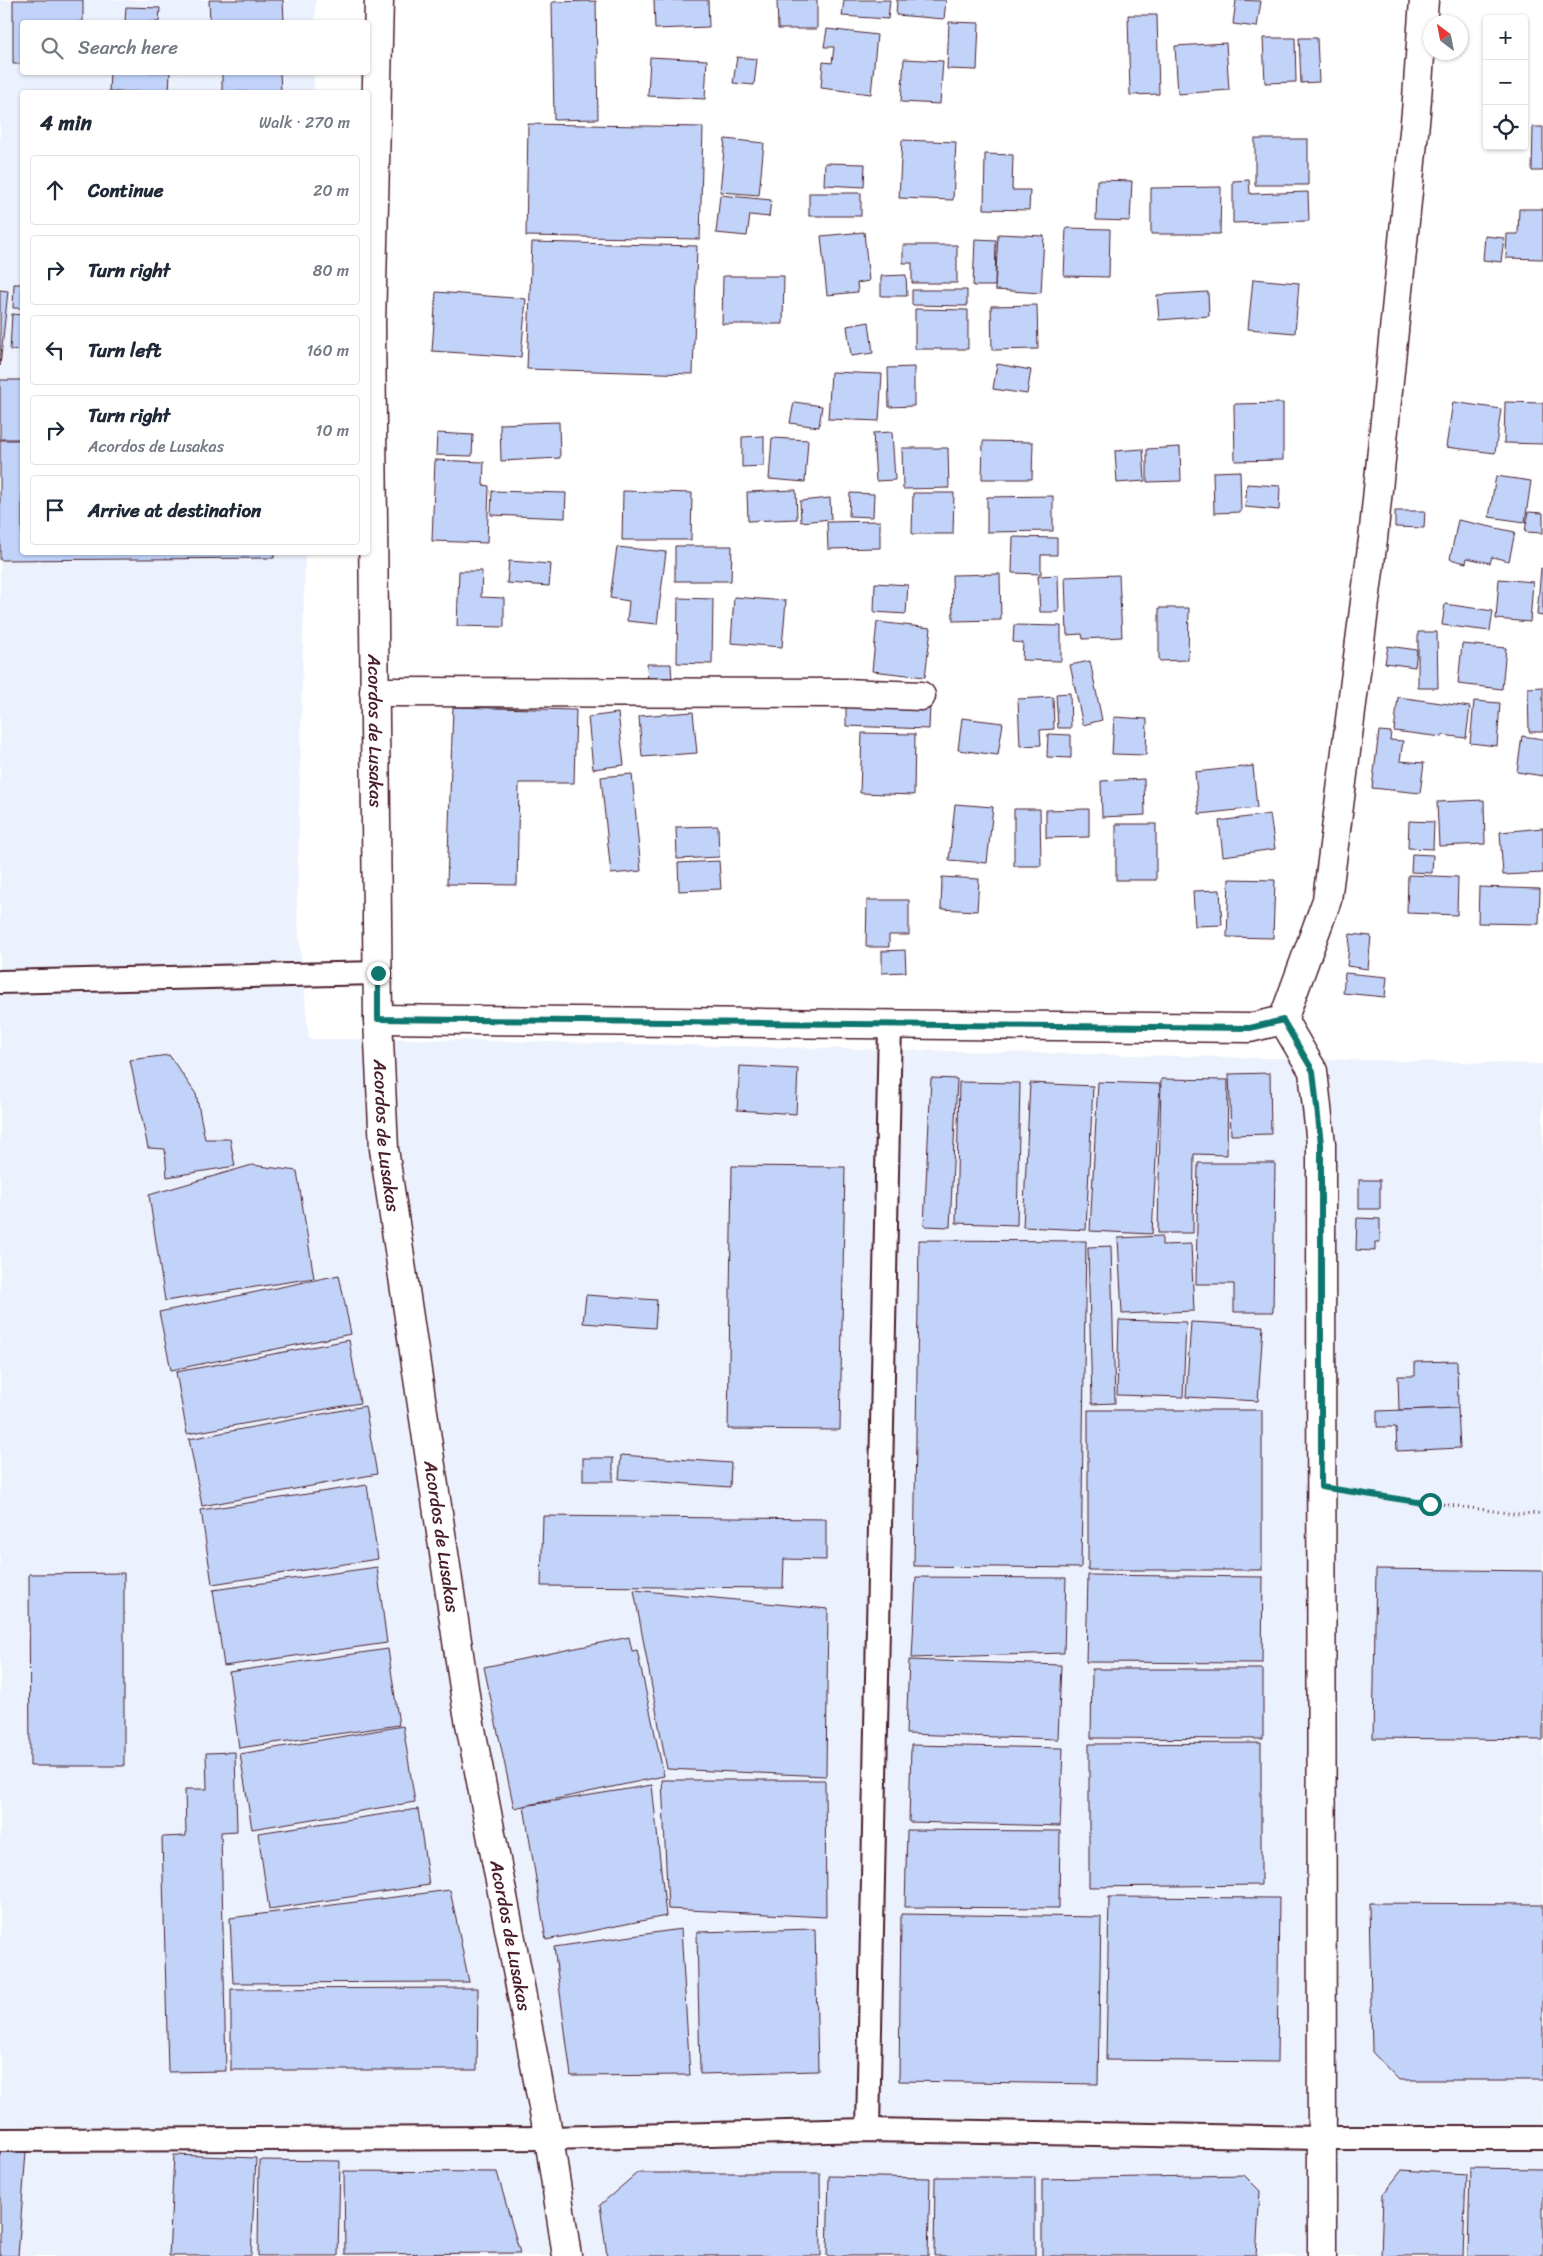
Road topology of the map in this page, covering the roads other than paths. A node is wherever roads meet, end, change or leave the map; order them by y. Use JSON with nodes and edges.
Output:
{"nodes":[{"id":1,"x":379,"y":0,"type":"edge"},
{"id":2,"x":1424,"y":0,"type":"edge"},
{"id":3,"x":374,"y":692,"type":"junction"},
{"id":4,"x":921,"y":696,"type":"dead end"},
{"id":5,"x":378,"y":973,"type":"junction"},
{"id":6,"x":0,"y":982,"type":"edge"},
{"id":7,"x":378,"y":1019,"type":"junction"},
{"id":8,"x":1283,"y":1020,"type":"junction"},
{"id":9,"x":890,"y":1024,"type":"junction"},
{"id":10,"x":868,"y":2130,"type":"junction"},
{"id":11,"x":549,"y":2138,"type":"junction"},
{"id":12,"x":1323,"y":2138,"type":"junction"},
{"id":13,"x":1543,"y":2138,"type":"edge"},
{"id":14,"x":0,"y":2140,"type":"edge"},
{"id":15,"x":568,"y":2256,"type":"edge"},
{"id":16,"x":1322,"y":2256,"type":"edge"}],
"edges":[{"from":1,"to":3,"type":"street","name":"Acordos de Lusakas"},
{"from":2,"to":8,"type":"street"},
{"from":3,"to":4,"type":"street"},
{"from":3,"to":5,"type":"street","name":"Acordos de Lusakas"},
{"from":5,"to":6,"type":"lane"},
{"from":5,"to":7,"type":"street","name":"Acordos de Lusakas"},
{"from":7,"to":9,"type":"street"},
{"from":7,"to":11,"type":"street","name":"Acordos de Lusakas"},
{"from":8,"to":9,"type":"street"},
{"from":8,"to":12,"type":"street"},
{"from":9,"to":10,"type":"lane"},
{"from":10,"to":11,"type":"lane"},
{"from":10,"to":12,"type":"lane"},
{"from":11,"to":14,"type":"lane"},
{"from":11,"to":15,"type":"street","name":"Acordos de Lusakas"},
{"from":12,"to":13,"type":"lane"},
{"from":12,"to":16,"type":"street"}]}
